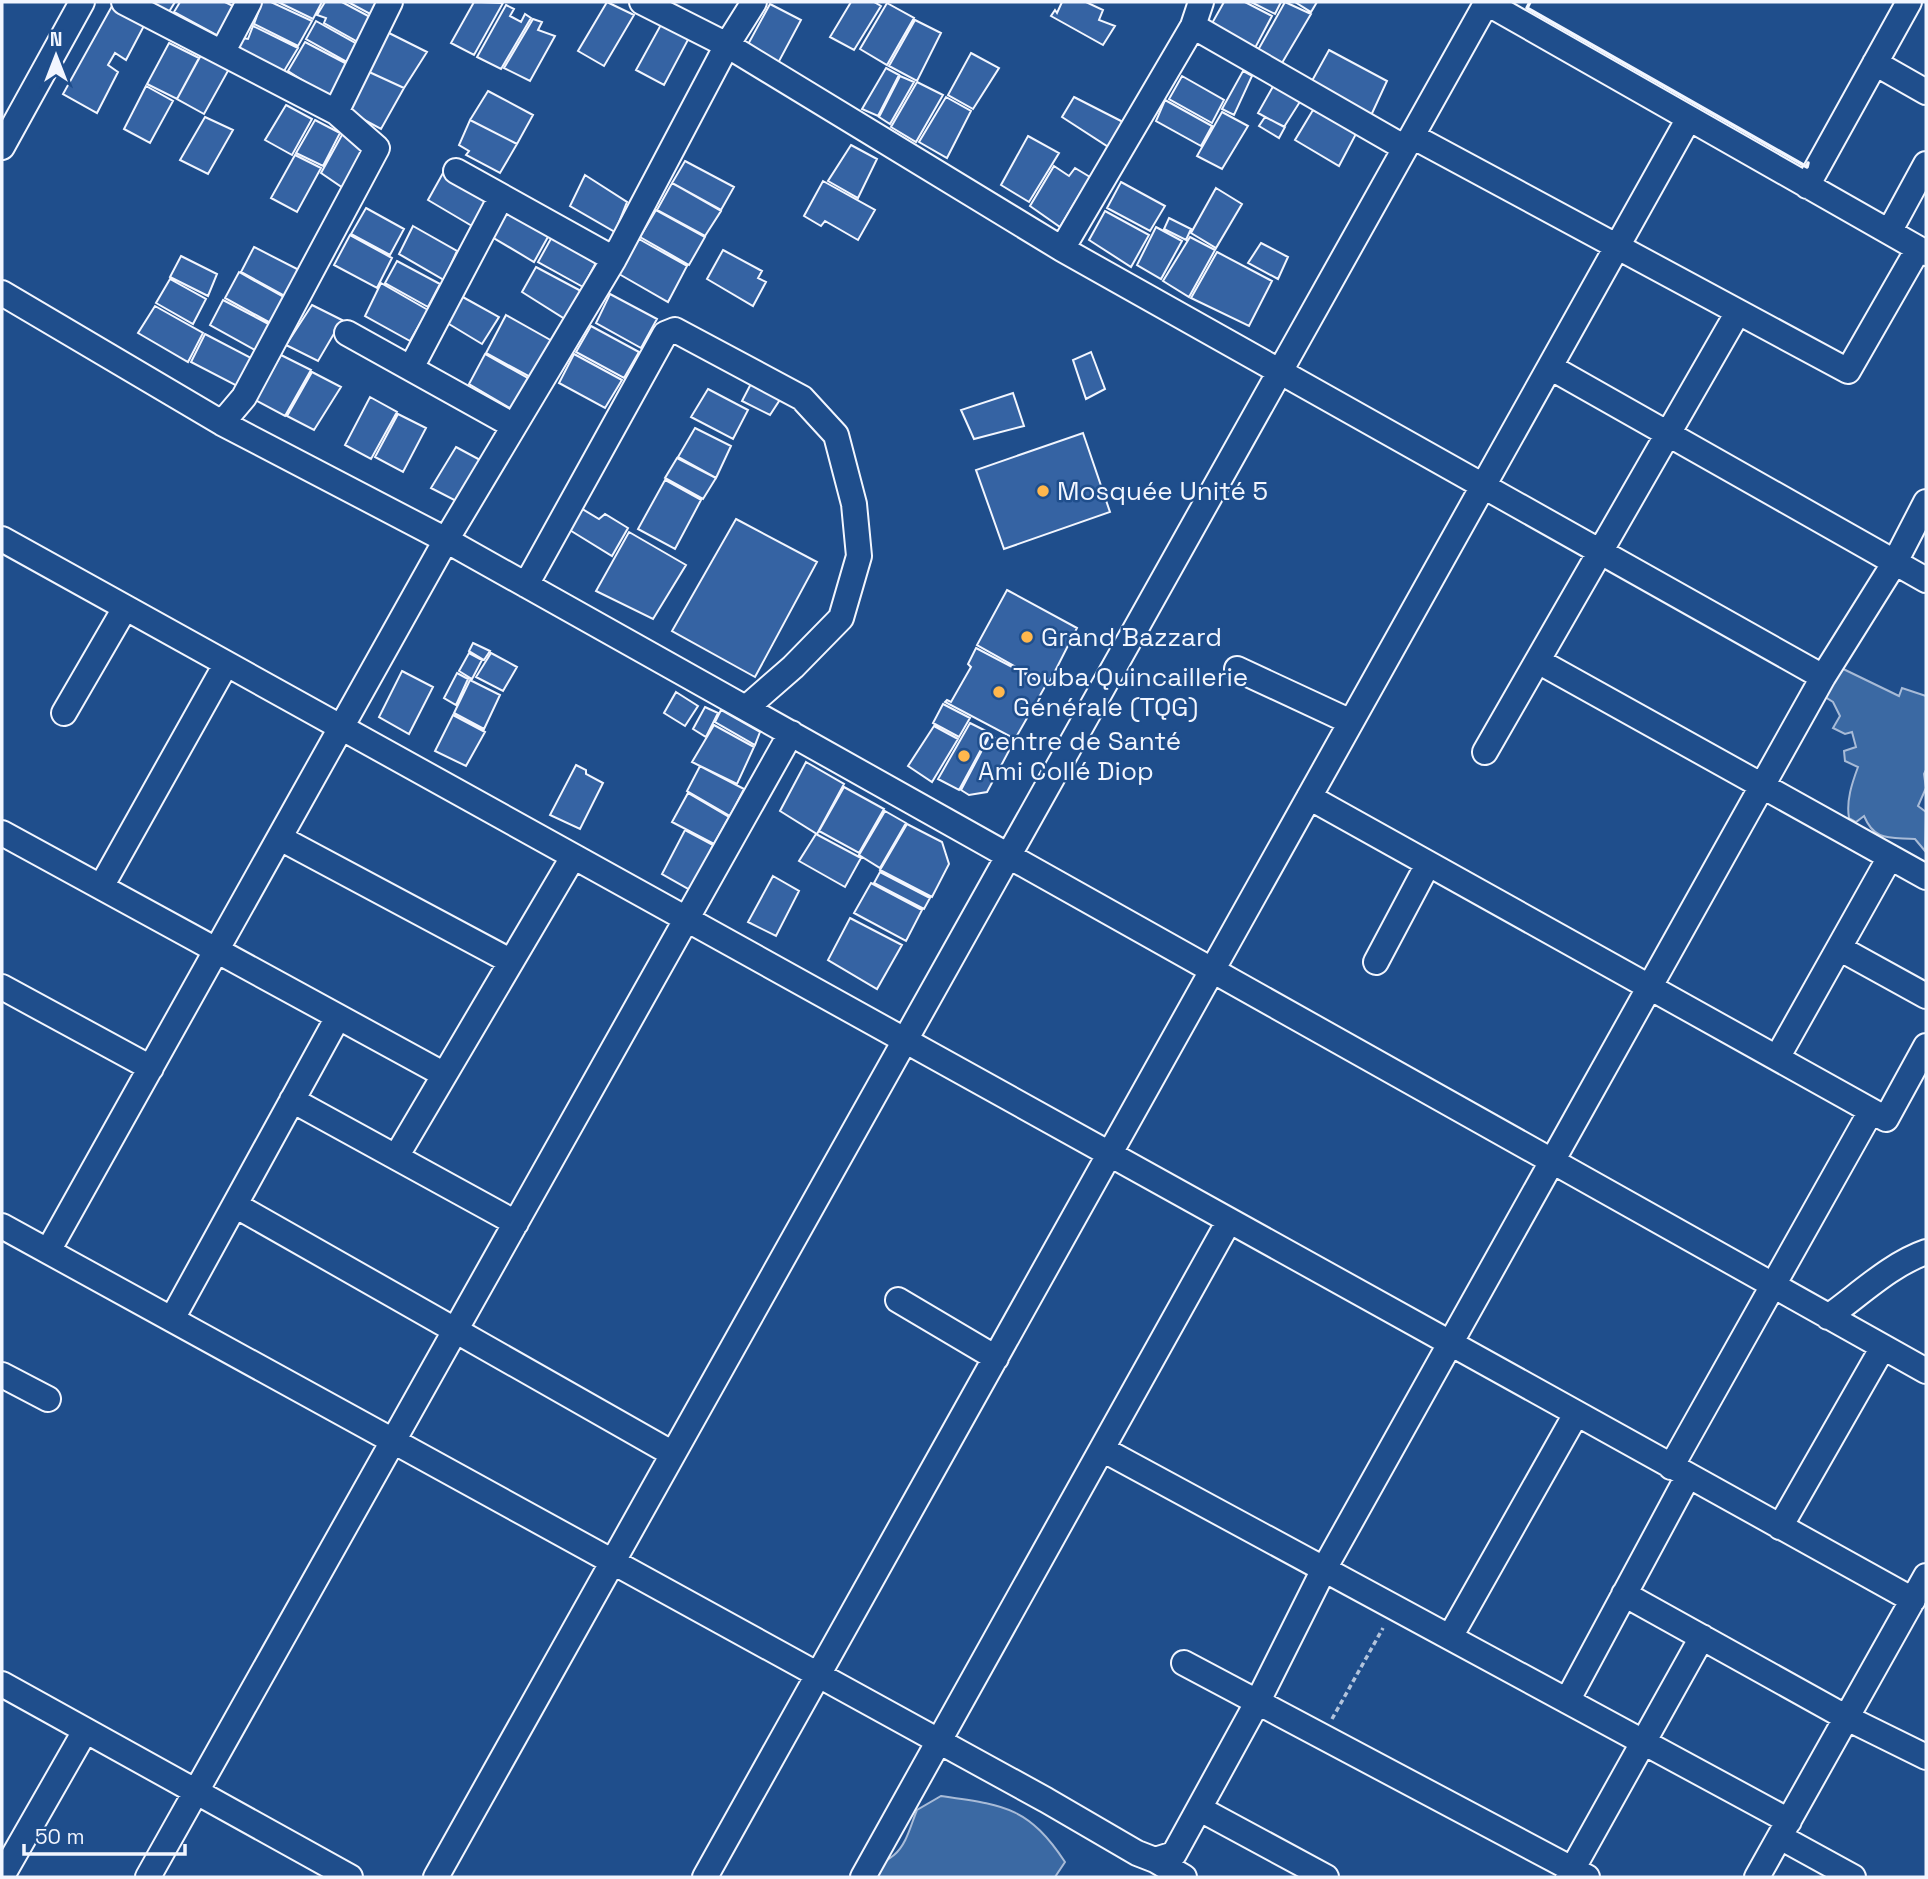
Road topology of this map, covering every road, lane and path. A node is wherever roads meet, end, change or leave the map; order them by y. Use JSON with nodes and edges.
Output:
{"nodes":[{"id":1,"x":82,"y":2,"type":"edge"},
{"id":2,"x":124,"y":2,"type":"edge"},
{"id":3,"x":249,"y":2,"type":"edge"},
{"id":4,"x":390,"y":2,"type":"edge"},
{"id":5,"x":642,"y":2,"type":"edge"},
{"id":6,"x":754,"y":2,"type":"edge"},
{"id":7,"x":1201,"y":2,"type":"edge"},
{"id":8,"x":1487,"y":2,"type":"edge"},
{"id":9,"x":1909,"y":2,"type":"edge"},
{"id":10,"x":1194,"y":26,"type":"junction"},
{"id":11,"x":727,"y":45,"type":"junction"},
{"id":12,"x":222,"y":53,"type":"junction"},
{"id":13,"x":1875,"y":63,"type":"junction"},
{"id":14,"x":1926,"y":92,"type":"edge"},
{"id":15,"x":336,"y":112,"type":"junction"},
{"id":16,"x":1689,"y":118,"type":"junction"},
{"id":17,"x":1408,"y":142,"type":"junction"},
{"id":18,"x":2,"y":147,"type":"edge"},
{"id":19,"x":1926,"y":164,"type":"edge"},
{"id":20,"x":456,"y":171,"type":"dead end"},
{"id":21,"x":1807,"y":186,"type":"junction"},
{"id":22,"x":501,"y":197,"type":"junction"},
{"id":23,"x":1889,"y":232,"type":"junction"},
{"id":24,"x":1617,"y":247,"type":"junction"},
{"id":25,"x":1062,"y":249,"type":"junction"},
{"id":26,"x":1922,"y":251,"type":"edge"},
{"id":27,"x":614,"y":259,"type":"junction"},
{"id":28,"x":2,"y":293,"type":"edge"},
{"id":29,"x":1738,"y":312,"type":"junction"},
{"id":30,"x":347,"y":332,"type":"dead end"},
{"id":31,"x":1550,"y":367,"type":"junction"},
{"id":32,"x":411,"y":368,"type":"junction"},
{"id":33,"x":1280,"y":371,"type":"junction"},
{"id":34,"x":222,"y":423,"type":"junction"},
{"id":35,"x":514,"y":426,"type":"junction"},
{"id":36,"x":1668,"y":434,"type":"junction"},
{"id":37,"x":1483,"y":486,"type":"junction"},
{"id":38,"x":1926,"y":502,"type":"edge"},
{"id":39,"x":2,"y":539,"type":"edge"},
{"id":40,"x":446,"y":540,"type":"junction"},
{"id":41,"x":1601,"y":552,"type":"junction"},
{"id":42,"x":1895,"y":562,"type":"junction"},
{"id":43,"x":1926,"y":580,"type":"edge"},
{"id":44,"x":526,"y":585,"type":"junction"},
{"id":45,"x":125,"y":608,"type":"junction"},
{"id":46,"x":1538,"y":661,"type":"junction"},
{"id":47,"x":226,"y":664,"type":"junction"},
{"id":48,"x":1237,"y":668,"type":"dead end"},
{"id":49,"x":1822,"y":677,"type":"junction"},
{"id":50,"x":746,"y":708,"type":"junction"},
{"id":51,"x":64,"y":713,"type":"dead end"},
{"id":52,"x":1352,"y":722,"type":"junction"},
{"id":53,"x":341,"y":728,"type":"junction"},
{"id":54,"x":791,"y":733,"type":"junction"},
{"id":55,"x":1486,"y":752,"type":"dead end"},
{"id":56,"x":1762,"y":786,"type":"junction"},
{"id":57,"x":1309,"y":797,"type":"junction"},
{"id":58,"x":2,"y":833,"type":"edge"},
{"id":59,"x":280,"y":838,"type":"junction"},
{"id":60,"x":1009,"y":855,"type":"junction"},
{"id":61,"x":573,"y":857,"type":"junction"},
{"id":62,"x":1890,"y":857,"type":"junction"},
{"id":63,"x":1428,"y":864,"type":"junction"},
{"id":64,"x":1926,"y":877,"type":"edge"},
{"id":65,"x":101,"y":887,"type":"junction"},
{"id":66,"x":686,"y":920,"type":"junction"},
{"id":67,"x":1839,"y":948,"type":"junction"},
{"id":68,"x":216,"y":950,"type":"junction"},
{"id":69,"x":510,"y":961,"type":"junction"},
{"id":70,"x":1376,"y":962,"type":"dead end"},
{"id":71,"x":1213,"y":970,"type":"junction"},
{"id":72,"x":2,"y":987,"type":"edge"},
{"id":73,"x":1649,"y":987,"type":"junction"},
{"id":74,"x":1926,"y":996,"type":"edge"},
{"id":75,"x":338,"y":1017,"type":"junction"},
{"id":76,"x":904,"y":1042,"type":"junction"},
{"id":77,"x":1926,"y":1046,"type":"edge"},
{"id":78,"x":1777,"y":1058,"type":"junction"},
{"id":79,"x":151,"y":1068,"type":"junction"},
{"id":80,"x":443,"y":1074,"type":"junction"},
{"id":81,"x":292,"y":1100,"type":"junction"},
{"id":82,"x":1871,"y":1111,"type":"junction"},
{"id":83,"x":1109,"y":1155,"type":"junction"},
{"id":84,"x":396,"y":1157,"type":"junction"},
{"id":85,"x":1552,"y":1160,"type":"junction"},
{"id":86,"x":235,"y":1205,"type":"junction"},
{"id":87,"x":1229,"y":1221,"type":"junction"},
{"id":88,"x":516,"y":1223,"type":"junction"},
{"id":89,"x":2,"y":1226,"type":"edge"},
{"id":90,"x":48,"y":1251,"type":"junction"},
{"id":91,"x":1926,"y":1252,"type":"edge"},
{"id":92,"x":1773,"y":1284,"type":"junction"},
{"id":93,"x":898,"y":1300,"type":"dead end"},
{"id":94,"x":1828,"y":1317,"type":"junction"},
{"id":95,"x":172,"y":1319,"type":"junction"},
{"id":96,"x":455,"y":1331,"type":"junction"},
{"id":97,"x":1450,"y":1344,"type":"junction"},
{"id":98,"x":1884,"y":1347,"type":"junction"},
{"id":99,"x":996,"y":1358,"type":"junction"},
{"id":100,"x":1926,"y":1371,"type":"edge"},
{"id":101,"x":2,"y":1375,"type":"edge"},
{"id":102,"x":48,"y":1399,"type":"dead end"},
{"id":103,"x":1576,"y":1414,"type":"junction"},
{"id":104,"x":393,"y":1441,"type":"junction"},
{"id":105,"x":1102,"y":1449,"type":"junction"},
{"id":106,"x":673,"y":1454,"type":"junction"},
{"id":107,"x":1679,"y":1471,"type":"junction"},
{"id":108,"x":1780,"y":1527,"type":"junction"},
{"id":109,"x":613,"y":1562,"type":"junction"},
{"id":110,"x":1324,"y":1569,"type":"junction"},
{"id":111,"x":1926,"y":1576,"type":"edge"},
{"id":112,"x":1624,"y":1594,"type":"junction"},
{"id":113,"x":1913,"y":1600,"type":"junction"},
{"id":114,"x":1394,"y":1608,"type":"junction"},
{"id":115,"x":1450,"y":1637,"type":"junction"},
{"id":116,"x":1702,"y":1637,"type":"junction"},
{"id":117,"x":1184,"y":1663,"type":"dead end"},
{"id":118,"x":819,"y":1675,"type":"junction"},
{"id":119,"x":2,"y":1685,"type":"edge"},
{"id":120,"x":1258,"y":1701,"type":"junction"},
{"id":121,"x":1567,"y":1701,"type":"junction"},
{"id":122,"x":1847,"y":1718,"type":"junction"},
{"id":123,"x":85,"y":1731,"type":"junction"},
{"id":124,"x":1322,"y":1735,"type":"junction"},
{"id":125,"x":939,"y":1741,"type":"junction"},
{"id":126,"x":1643,"y":1742,"type":"junction"},
{"id":127,"x":1926,"y":1758,"type":"edge"},
{"id":128,"x":196,"y":1792,"type":"junction"},
{"id":129,"x":1200,"y":1809,"type":"junction"},
{"id":130,"x":1784,"y":1829,"type":"junction"},
{"id":131,"x":1155,"y":1860,"type":"junction"},
{"id":132,"x":1576,"y":1875,"type":"edge"},
{"id":133,"x":2,"y":1876,"type":"edge"},
{"id":134,"x":148,"y":1877,"type":"edge"},
{"id":135,"x":350,"y":1877,"type":"edge"},
{"id":136,"x":436,"y":1877,"type":"edge"},
{"id":137,"x":705,"y":1877,"type":"edge"},
{"id":138,"x":863,"y":1877,"type":"edge"},
{"id":139,"x":1184,"y":1877,"type":"edge"},
{"id":140,"x":1326,"y":1877,"type":"edge"},
{"id":141,"x":1757,"y":1877,"type":"edge"},
{"id":142,"x":1853,"y":1877,"type":"edge"}],
"edges":[{"from":1,"to":18,"type":"street"},
{"from":2,"to":12,"type":"street"},
{"from":3,"to":12,"type":"street"},
{"from":4,"to":15,"type":"street"},
{"from":5,"to":11,"type":"street"},
{"from":6,"to":11,"type":"street"},
{"from":7,"to":10,"type":"street"},
{"from":8,"to":16,"type":"street"},
{"from":8,"to":17,"type":"street"},
{"from":9,"to":13,"type":"street"},
{"from":10,"to":17,"type":"street"},
{"from":10,"to":25,"type":"street"},
{"from":11,"to":25,"type":"street"},
{"from":11,"to":27,"type":"street"},
{"from":12,"to":15,"type":"street"},
{"from":13,"to":14,"type":"street"},
{"from":13,"to":21,"type":"street"},
{"from":15,"to":34,"type":"street"},
{"from":16,"to":21,"type":"street"},
{"from":16,"to":24,"type":"street"},
{"from":17,"to":24,"type":"street"},
{"from":17,"to":33,"type":"street"},
{"from":19,"to":23,"type":"street"},
{"from":20,"to":22,"type":"street"},
{"from":21,"to":23,"type":"street"},
{"from":22,"to":27,"type":"street"},
{"from":22,"to":32,"type":"street"},
{"from":23,"to":26,"type":"street"},
{"from":24,"to":29,"type":"street"},
{"from":24,"to":31,"type":"street"},
{"from":25,"to":33,"type":"street"},
{"from":26,"to":29,"type":"street"},
{"from":27,"to":35,"type":"street"},
{"from":28,"to":34,"type":"street"},
{"from":29,"to":36,"type":"street"},
{"from":30,"to":32,"type":"street"},
{"from":31,"to":36,"type":"street"},
{"from":31,"to":37,"type":"street"},
{"from":32,"to":35,"type":"street"},
{"from":33,"to":37,"type":"street"},
{"from":33,"to":60,"type":"street"},
{"from":34,"to":40,"type":"street"},
{"from":35,"to":40,"type":"street"},
{"from":36,"to":41,"type":"street"},
{"from":36,"to":42,"type":"street"},
{"from":37,"to":41,"type":"street"},
{"from":37,"to":52,"type":"street"},
{"from":38,"to":42,"type":"street"},
{"from":39,"to":45,"type":"street"},
{"from":40,"to":44,"type":"street"},
{"from":40,"to":53,"type":"street"},
{"from":41,"to":46,"type":"street"},
{"from":41,"to":49,"type":"street"},
{"from":42,"to":43,"type":"street"},
{"from":42,"to":49,"type":"street"},
{"from":44,"to":50,"type":"street"},
{"from":44,"to":50,"type":"street"},
{"from":45,"to":47,"type":"street"},
{"from":45,"to":51,"type":"street"},
{"from":46,"to":55,"type":"street"},
{"from":46,"to":56,"type":"street"},
{"from":47,"to":53,"type":"street"},
{"from":47,"to":65,"type":"street"},
{"from":48,"to":52,"type":"street"},
{"from":49,"to":56,"type":"street"},
{"from":50,"to":54,"type":"street"},
{"from":52,"to":57,"type":"street"},
{"from":53,"to":59,"type":"street"},
{"from":53,"to":61,"type":"street"},
{"from":54,"to":60,"type":"street"},
{"from":54,"to":66,"type":"street"},
{"from":56,"to":62,"type":"street"},
{"from":56,"to":73,"type":"street"},
{"from":57,"to":63,"type":"street"},
{"from":57,"to":71,"type":"street"},
{"from":58,"to":65,"type":"street"},
{"from":59,"to":68,"type":"street"},
{"from":59,"to":69,"type":"street"},
{"from":60,"to":71,"type":"street"},
{"from":60,"to":76,"type":"street"},
{"from":61,"to":66,"type":"street"},
{"from":61,"to":69,"type":"street"},
{"from":62,"to":64,"type":"street"},
{"from":62,"to":67,"type":"street"},
{"from":63,"to":70,"type":"street"},
{"from":63,"to":73,"type":"street"},
{"from":65,"to":68,"type":"street"},
{"from":66,"to":76,"type":"street"},
{"from":66,"to":88,"type":"street"},
{"from":67,"to":74,"type":"street"},
{"from":67,"to":78,"type":"street"},
{"from":68,"to":75,"type":"street"},
{"from":68,"to":79,"type":"street"},
{"from":69,"to":80,"type":"street"},
{"from":71,"to":83,"type":"street"},
{"from":71,"to":85,"type":"street"},
{"from":72,"to":79,"type":"street"},
{"from":73,"to":78,"type":"street"},
{"from":73,"to":85,"type":"street"},
{"from":75,"to":80,"type":"street"},
{"from":75,"to":81,"type":"street"},
{"from":76,"to":83,"type":"street"},
{"from":76,"to":106,"type":"street"},
{"from":77,"to":82,"type":"street"},
{"from":78,"to":82,"type":"street"},
{"from":79,"to":90,"type":"street"},
{"from":80,"to":84,"type":"street"},
{"from":81,"to":84,"type":"street"},
{"from":81,"to":86,"type":"street"},
{"from":82,"to":92,"type":"street"},
{"from":83,"to":87,"type":"street"},
{"from":83,"to":99,"type":"street"},
{"from":84,"to":88,"type":"street"},
{"from":85,"to":92,"type":"street"},
{"from":85,"to":97,"type":"street"},
{"from":86,"to":95,"type":"street"},
{"from":86,"to":96,"type":"street"},
{"from":87,"to":97,"type":"street"},
{"from":87,"to":105,"type":"street"},
{"from":88,"to":96,"type":"street"},
{"from":89,"to":90,"type":"street"},
{"from":90,"to":95,"type":"street"},
{"from":91,"to":94,"type":"street"},
{"from":92,"to":94,"type":"street"},
{"from":92,"to":107,"type":"street"},
{"from":93,"to":99,"type":"street"},
{"from":94,"to":98,"type":"street"},
{"from":95,"to":104,"type":"street"},
{"from":96,"to":104,"type":"street"},
{"from":96,"to":106,"type":"street"},
{"from":97,"to":103,"type":"street"},
{"from":97,"to":110,"type":"street"},
{"from":98,"to":100,"type":"street"},
{"from":98,"to":108,"type":"street"},
{"from":99,"to":118,"type":"street"},
{"from":101,"to":102,"type":"street"},
{"from":103,"to":107,"type":"street"},
{"from":103,"to":115,"type":"street"},
{"from":104,"to":109,"type":"street"},
{"from":104,"to":128,"type":"street"},
{"from":105,"to":110,"type":"street"},
{"from":105,"to":125,"type":"street"},
{"from":106,"to":109,"type":"street"},
{"from":107,"to":108,"type":"street"},
{"from":107,"to":112,"type":"street"},
{"from":108,"to":113,"type":"street"},
{"from":109,"to":118,"type":"street"},
{"from":109,"to":136,"type":"street"},
{"from":110,"to":114,"type":"street"},
{"from":110,"to":120,"type":"street"},
{"from":111,"to":113,"type":"street"},
{"from":112,"to":116,"type":"street"},
{"from":112,"to":121,"type":"street"},
{"from":113,"to":122,"type":"street"},
{"from":114,"to":115,"type":"street"},
{"from":114,"to":124,"type":"path"},
{"from":115,"to":121,"type":"street"},
{"from":116,"to":122,"type":"street"},
{"from":116,"to":126,"type":"street"},
{"from":117,"to":120,"type":"street"},
{"from":118,"to":125,"type":"street"},
{"from":118,"to":137,"type":"street"},
{"from":119,"to":123,"type":"street"},
{"from":120,"to":124,"type":"street"},
{"from":120,"to":129,"type":"street"},
{"from":121,"to":126,"type":"street"},
{"from":122,"to":127,"type":"street"},
{"from":122,"to":130,"type":"street"},
{"from":123,"to":128,"type":"street"},
{"from":123,"to":133,"type":"street"},
{"from":124,"to":132,"type":"street"},
{"from":125,"to":131,"type":"street"},
{"from":125,"to":138,"type":"street"},
{"from":126,"to":130,"type":"street"},
{"from":126,"to":132,"type":"street"},
{"from":128,"to":134,"type":"street"},
{"from":128,"to":135,"type":"street"},
{"from":129,"to":131,"type":"street"},
{"from":129,"to":140,"type":"street"},
{"from":130,"to":141,"type":"street"},
{"from":130,"to":142,"type":"street"},
{"from":131,"to":139,"type":"street"}]}
